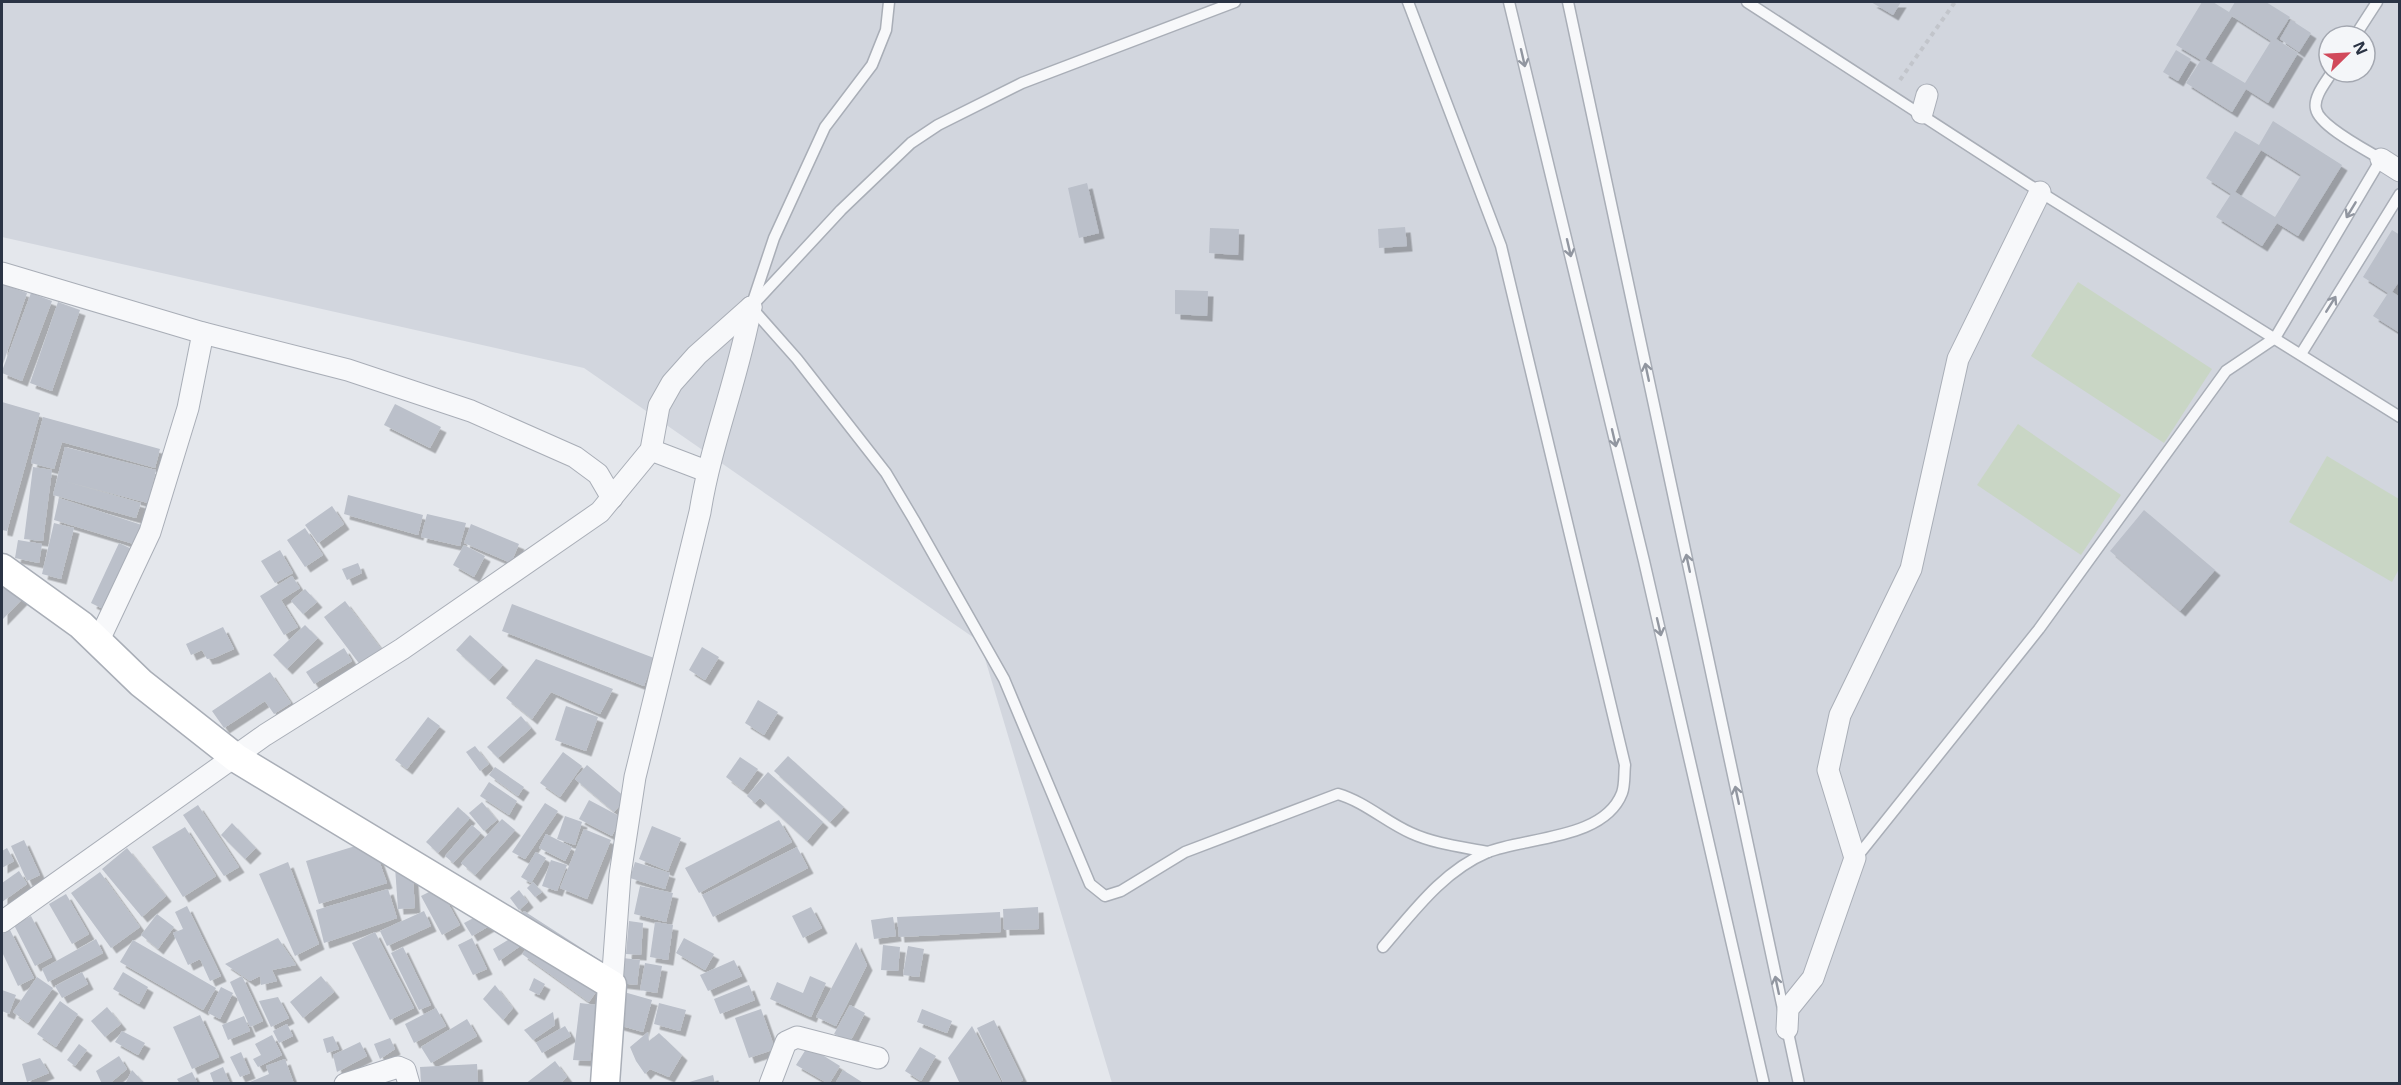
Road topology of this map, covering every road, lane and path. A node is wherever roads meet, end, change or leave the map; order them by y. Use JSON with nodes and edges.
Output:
{"nodes":[{"id":1,"x":889,"y":2,"type":"edge"},
{"id":2,"x":1234,"y":2,"type":"edge"},
{"id":3,"x":1408,"y":2,"type":"edge"},
{"id":4,"x":1509,"y":2,"type":"edge"},
{"id":5,"x":1568,"y":2,"type":"edge"},
{"id":6,"x":1747,"y":2,"type":"edge"},
{"id":7,"x":1955,"y":2,"type":"edge"},
{"id":8,"x":2377,"y":2,"type":"edge"},
{"id":9,"x":2363,"y":24,"type":"edge"},
{"id":10,"x":2325,"y":84,"type":"edge"},
{"id":11,"x":1891,"y":93,"type":"junction"},
{"id":12,"x":2381,"y":159,"type":"junction"},
{"id":13,"x":2400,"y":171,"type":"edge"},
{"id":14,"x":2040,"y":192,"type":"junction"},
{"id":15,"x":2400,"y":194,"type":"edge"},
{"id":16,"x":2,"y":273,"type":"edge"},
{"id":17,"x":751,"y":307,"type":"junction"},
{"id":18,"x":203,"y":333,"type":"junction"},
{"id":19,"x":2275,"y":338,"type":"junction"},
{"id":20,"x":2301,"y":354,"type":"junction"},
{"id":21,"x":2400,"y":417,"type":"edge"},
{"id":22,"x":651,"y":450,"type":"junction"},
{"id":23,"x":706,"y":471,"type":"junction"},
{"id":24,"x":612,"y":498,"type":"junction"},
{"id":25,"x":2,"y":568,"type":"edge"},
{"id":26,"x":99,"y":640,"type":"junction"},
{"id":27,"x":236,"y":758,"type":"junction"},
{"id":28,"x":1488,"y":852,"type":"junction"},
{"id":29,"x":1856,"y":858,"type":"junction"},
{"id":30,"x":2,"y":922,"type":"edge"},
{"id":31,"x":1383,"y":946,"type":"dead end"},
{"id":32,"x":612,"y":985,"type":"junction"},
{"id":33,"x":1787,"y":1029,"type":"junction"},
{"id":34,"x":878,"y":1058,"type":"dead end"},
{"id":35,"x":345,"y":1083,"type":"edge"},
{"id":36,"x":409,"y":1083,"type":"edge"},
{"id":37,"x":605,"y":1083,"type":"edge"},
{"id":38,"x":770,"y":1083,"type":"edge"},
{"id":39,"x":1764,"y":1083,"type":"edge"},
{"id":40,"x":1799,"y":1083,"type":"edge"}],
"edges":[{"from":1,"to":17,"type":"lane"},
{"from":2,"to":17,"type":"lane"},
{"from":3,"to":28,"type":"lane"},
{"from":4,"to":39,"type":"lane","one_way":true},
{"from":33,"to":5,"type":"lane","one_way":true},
{"from":6,"to":11,"type":"lane"},
{"from":7,"to":11,"type":"path"},
{"from":8,"to":9,"type":"lane"},
{"from":10,"to":12,"type":"lane"},
{"from":11,"to":14,"type":"lane"},
{"from":12,"to":13,"type":"street"},
{"from":12,"to":19,"type":"lane","one_way":true},
{"from":14,"to":19,"type":"lane"},
{"from":14,"to":29,"type":"street"},
{"from":20,"to":15,"type":"lane","one_way":true},
{"from":16,"to":18,"type":"street"},
{"from":17,"to":22,"type":"street"},
{"from":17,"to":23,"type":"street"},
{"from":17,"to":28,"type":"lane"},
{"from":18,"to":24,"type":"street"},
{"from":18,"to":26,"type":"street"},
{"from":19,"to":20,"type":"lane"},
{"from":19,"to":29,"type":"lane"},
{"from":20,"to":21,"type":"lane"},
{"from":22,"to":23,"type":"street"},
{"from":22,"to":24,"type":"street"},
{"from":23,"to":32,"type":"street"},
{"from":24,"to":27,"type":"street"},
{"from":25,"to":26,"type":"street"},
{"from":26,"to":27,"type":"street"},
{"from":27,"to":30,"type":"street"},
{"from":27,"to":32,"type":"street"},
{"from":28,"to":31,"type":"lane"},
{"from":29,"to":33,"type":"street"},
{"from":32,"to":37,"type":"street"},
{"from":33,"to":40,"type":"lane"},
{"from":34,"to":38,"type":"street"},
{"from":35,"to":36,"type":"street"}]}
